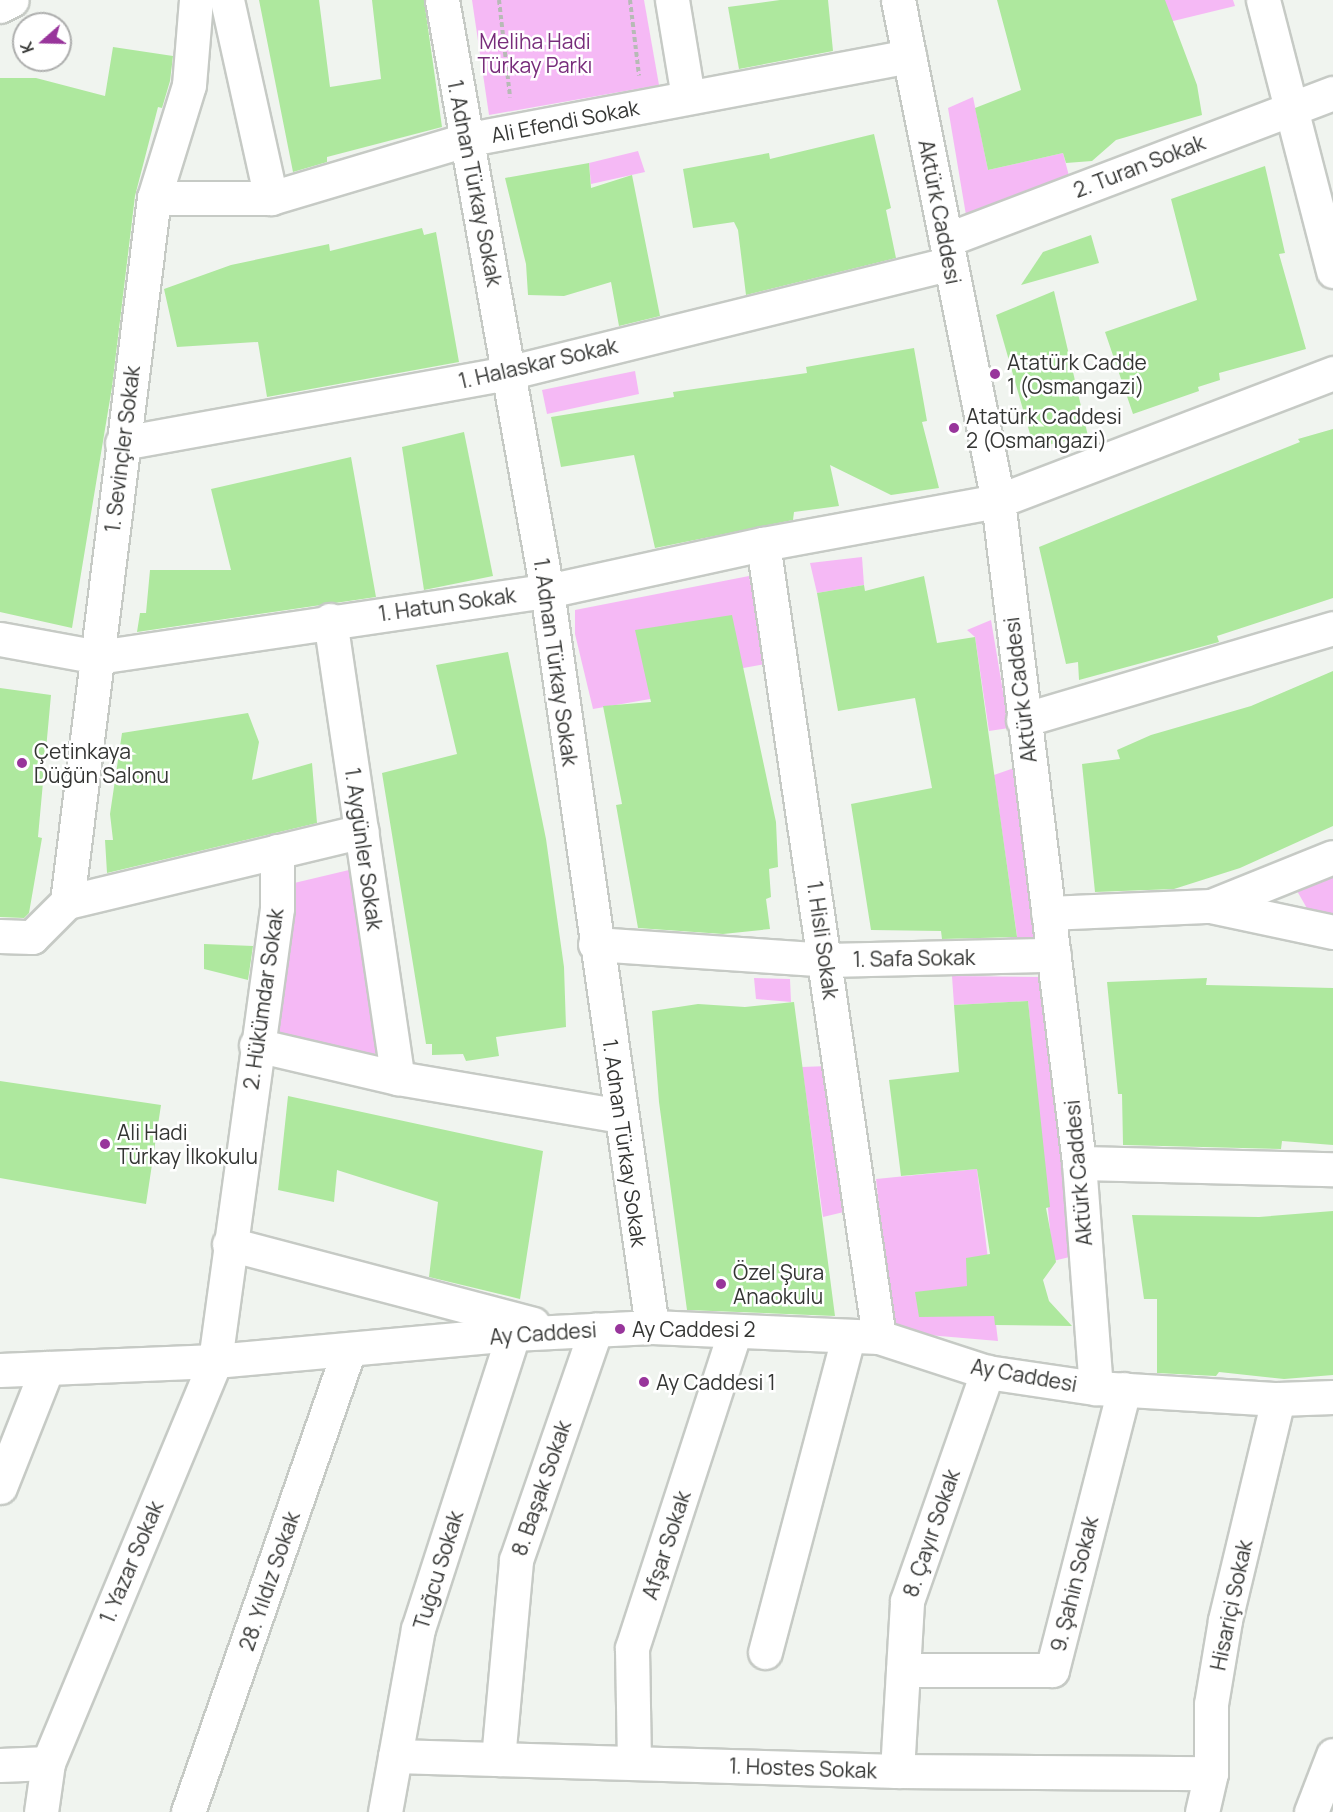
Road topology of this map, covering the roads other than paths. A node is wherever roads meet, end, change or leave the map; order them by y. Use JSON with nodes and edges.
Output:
{"nodes":[{"id":1,"x":12,"y":0,"type":"edge"},
{"id":2,"x":196,"y":0,"type":"edge"},
{"id":3,"x":227,"y":0,"type":"edge"},
{"id":4,"x":442,"y":0,"type":"edge"},
{"id":5,"x":672,"y":0,"type":"edge"},
{"id":6,"x":898,"y":0,"type":"edge"},
{"id":7,"x":1263,"y":0,"type":"edge"},
{"id":8,"x":0,"y":6,"type":"edge"},
{"id":9,"x":909,"y":56,"type":"junction"},
{"id":10,"x":1333,"y":93,"type":"edge"},
{"id":11,"x":688,"y":97,"type":"junction"},
{"id":12,"x":1291,"y":109,"type":"junction"},
{"id":13,"x":465,"y":140,"type":"junction"},
{"id":14,"x":153,"y":198,"type":"junction"},
{"id":15,"x":271,"y":198,"type":"junction"},
{"id":16,"x":948,"y":252,"type":"junction"},
{"id":17,"x":1333,"y":271,"type":"edge"},
{"id":18,"x":511,"y":372,"type":"junction"},
{"id":19,"x":1333,"y":373,"type":"edge"},
{"id":20,"x":122,"y":443,"type":"junction"},
{"id":21,"x":998,"y":501,"type":"junction"},
{"id":22,"x":764,"y":544,"type":"junction"},
{"id":23,"x":547,"y":591,"type":"junction"},
{"id":24,"x":330,"y":620,"type":"junction"},
{"id":25,"x":1333,"y":628,"type":"edge"},
{"id":26,"x":0,"y":639,"type":"edge"},
{"id":27,"x":98,"y":657,"type":"junction"},
{"id":28,"x":1023,"y":720,"type":"junction"},
{"id":29,"x":362,"y":831,"type":"junction"},
{"id":30,"x":277,"y":851,"type":"junction"},
{"id":31,"x":1333,"y":857,"type":"edge"},
{"id":32,"x":67,"y":902,"type":"junction"},
{"id":33,"x":1211,"y":906,"type":"junction"},
{"id":34,"x":1048,"y":913,"type":"junction"},
{"id":35,"x":1333,"y":932,"type":"edge"},
{"id":36,"x":0,"y":936,"type":"edge"},
{"id":37,"x":595,"y":944,"type":"junction"},
{"id":38,"x":1054,"y":955,"type":"junction"},
{"id":39,"x":827,"y":960,"type":"junction"},
{"id":40,"x":256,"y":1045,"type":"junction"},
{"id":41,"x":398,"y":1078,"type":"junction"},
{"id":42,"x":621,"y":1116,"type":"junction"},
{"id":43,"x":1079,"y":1163,"type":"junction"},
{"id":44,"x":1333,"y":1169,"type":"edge"},
{"id":45,"x":229,"y":1244,"type":"junction"},
{"id":46,"x":652,"y":1327,"type":"junction"},
{"id":47,"x":596,"y":1329,"type":"junction"},
{"id":48,"x":558,"y":1331,"type":"junction"},
{"id":49,"x":735,"y":1331,"type":"junction"},
{"id":50,"x":513,"y":1334,"type":"junction"},
{"id":51,"x":863,"y":1337,"type":"junction"},
{"id":52,"x":349,"y":1350,"type":"junction"},
{"id":53,"x":215,"y":1361,"type":"junction"},
{"id":54,"x":47,"y":1368,"type":"junction"},
{"id":55,"x":0,"y":1370,"type":"edge"},
{"id":56,"x":987,"y":1372,"type":"junction"},
{"id":57,"x":1110,"y":1388,"type":"junction"},
{"id":58,"x":1333,"y":1397,"type":"edge"},
{"id":59,"x":1278,"y":1400,"type":"junction"},
{"id":60,"x":0,"y":1487,"type":"edge"},
{"id":61,"x":765,"y":1652,"type":"dead end"},
{"id":62,"x":903,"y":1671,"type":"junction"},
{"id":63,"x":1333,"y":1755,"type":"edge"},
{"id":64,"x":395,"y":1756,"type":"junction"},
{"id":65,"x":498,"y":1760,"type":"junction"},
{"id":66,"x":48,"y":1763,"type":"junction"},
{"id":67,"x":634,"y":1763,"type":"junction"},
{"id":68,"x":0,"y":1765,"type":"edge"},
{"id":69,"x":897,"y":1771,"type":"junction"},
{"id":70,"x":1211,"y":1773,"type":"junction"},
{"id":71,"x":41,"y":1812,"type":"edge"},
{"id":72,"x":188,"y":1812,"type":"edge"},
{"id":73,"x":385,"y":1812,"type":"edge"},
{"id":74,"x":1202,"y":1812,"type":"edge"},
{"id":75,"x":1311,"y":1812,"type":"edge"}],
"edges":[{"from":1,"to":8,"type":"street"},
{"from":2,"to":14,"type":"street","name":"1. Sevinçler Sokak"},
{"from":3,"to":15,"type":"street"},
{"from":4,"to":13,"type":"street","name":"1. Adnan Türkay Sokak"},
{"from":5,"to":11,"type":"street"},
{"from":6,"to":9,"type":"street","name":"Aktürk Caddesi"},
{"from":7,"to":12,"type":"street"},
{"from":9,"to":11,"type":"street","name":"Ali Efendi Sokak"},
{"from":9,"to":16,"type":"street","name":"Aktürk Caddesi"},
{"from":10,"to":12,"type":"street","name":"2. Turan Sokak"},
{"from":11,"to":13,"type":"street","name":"Ali Efendi Sokak"},
{"from":12,"to":16,"type":"street","name":"2. Turan Sokak"},
{"from":12,"to":17,"type":"street"},
{"from":13,"to":15,"type":"street","name":"Ali Efendi Sokak"},
{"from":13,"to":18,"type":"street","name":"1. Adnan Türkay Sokak"},
{"from":14,"to":15,"type":"street","name":"Ali Efendi Sokak"},
{"from":14,"to":20,"type":"street","name":"1. Sevinçler Sokak"},
{"from":16,"to":18,"type":"street","name":"1. Halaskar Sokak"},
{"from":16,"to":21,"type":"street","name":"Aktürk Caddesi"},
{"from":18,"to":20,"type":"street","name":"1. Halaskar Sokak"},
{"from":18,"to":23,"type":"street","name":"1. Adnan Türkay Sokak"},
{"from":19,"to":21,"type":"street","name":"1. Hatun Sokak"},
{"from":20,"to":27,"type":"street","name":"1. Sevinçler Sokak"},
{"from":21,"to":22,"type":"street","name":"1. Hatun Sokak"},
{"from":21,"to":28,"type":"street","name":"Aktürk Caddesi"},
{"from":22,"to":23,"type":"street","name":"1. Hatun Sokak"},
{"from":22,"to":39,"type":"street","name":"1. Hisli Sokak"},
{"from":23,"to":24,"type":"street","name":"1. Hatun Sokak"},
{"from":23,"to":37,"type":"street","name":"1. Adnan Türkay Sokak"},
{"from":24,"to":27,"type":"street","name":"1. Hatun Sokak"},
{"from":24,"to":29,"type":"street","name":"1. Aygünler Sokak"},
{"from":25,"to":28,"type":"street"},
{"from":26,"to":27,"type":"street","name":"1. Hatun Sokak"},
{"from":27,"to":32,"type":"street","name":"1. Sevinçler Sokak"},
{"from":28,"to":34,"type":"street","name":"Aktürk Caddesi"},
{"from":29,"to":30,"type":"street"},
{"from":29,"to":41,"type":"street","name":"1. Aygünler Sokak"},
{"from":30,"to":32,"type":"street"},
{"from":30,"to":40,"type":"street","name":"2. Hükümdar Sokak"},
{"from":31,"to":33,"type":"street"},
{"from":32,"to":36,"type":"street"},
{"from":33,"to":34,"type":"street"},
{"from":33,"to":35,"type":"street"},
{"from":34,"to":38,"type":"street","name":"Aktürk Caddesi"},
{"from":37,"to":39,"type":"street","name":"1. Safa Sokak"},
{"from":37,"to":42,"type":"street","name":"1. Adnan Türkay Sokak"},
{"from":38,"to":39,"type":"street","name":"1. Safa Sokak"},
{"from":38,"to":43,"type":"street","name":"Aktürk Caddesi"},
{"from":39,"to":51,"type":"street","name":"1. Hisli Sokak"},
{"from":40,"to":41,"type":"street"},
{"from":40,"to":45,"type":"street","name":"2. Hükümdar Sokak"},
{"from":41,"to":42,"type":"street"},
{"from":42,"to":46,"type":"street","name":"1. Adnan Türkay Sokak"},
{"from":43,"to":44,"type":"street"},
{"from":43,"to":57,"type":"street","name":"Aktürk Caddesi"},
{"from":45,"to":48,"type":"street"},
{"from":45,"to":53,"type":"street","name":"2. Hükümdar Sokak"},
{"from":46,"to":47,"type":"street","name":"Ay Caddesi"},
{"from":46,"to":49,"type":"street","name":"Ay Caddesi"},
{"from":47,"to":48,"type":"street","name":"Ay Caddesi"},
{"from":47,"to":65,"type":"street","name":"8. Başak Sokak"},
{"from":48,"to":50,"type":"street","name":"Ay Caddesi"},
{"from":49,"to":51,"type":"street","name":"Ay Caddesi"},
{"from":49,"to":67,"type":"street","name":"Afşar Sokak"},
{"from":50,"to":52,"type":"street","name":"Ay Caddesi"},
{"from":50,"to":64,"type":"street","name":"Tuğcu Sokak"},
{"from":51,"to":56,"type":"street","name":"Ay Caddesi"},
{"from":51,"to":61,"type":"street"},
{"from":52,"to":53,"type":"street","name":"Ay Caddesi"},
{"from":52,"to":72,"type":"street","name":"28. Yıldız Sokak"},
{"from":53,"to":54,"type":"street","name":"Ay Caddesi"},
{"from":53,"to":66,"type":"street","name":"1. Yazar Sokak"},
{"from":54,"to":55,"type":"street","name":"Ay Caddesi"},
{"from":54,"to":60,"type":"street"},
{"from":56,"to":57,"type":"street","name":"Ay Caddesi"},
{"from":56,"to":62,"type":"street","name":"8. Çayır Sokak"},
{"from":57,"to":59,"type":"street","name":"Ay Caddesi"},
{"from":57,"to":62,"type":"street","name":"9. Şahin Sokak"},
{"from":58,"to":59,"type":"street","name":"Ay Caddesi"},
{"from":59,"to":70,"type":"street","name":"Hisariçi Sokak"},
{"from":62,"to":69,"type":"street","name":"8. Çayır Sokak"},
{"from":63,"to":75,"type":"street"},
{"from":64,"to":65,"type":"street","name":"1. Hostes Sokak"},
{"from":64,"to":73,"type":"street","name":"Tuğcu Sokak"},
{"from":65,"to":67,"type":"street","name":"1. Hostes Sokak"},
{"from":66,"to":68,"type":"street"},
{"from":66,"to":71,"type":"street","name":"1. Yazar Sokak"},
{"from":67,"to":69,"type":"street","name":"1. Hostes Sokak"},
{"from":69,"to":70,"type":"street","name":"1. Hostes Sokak"},
{"from":70,"to":74,"type":"street","name":"Hisariçi Sokak"}]}
